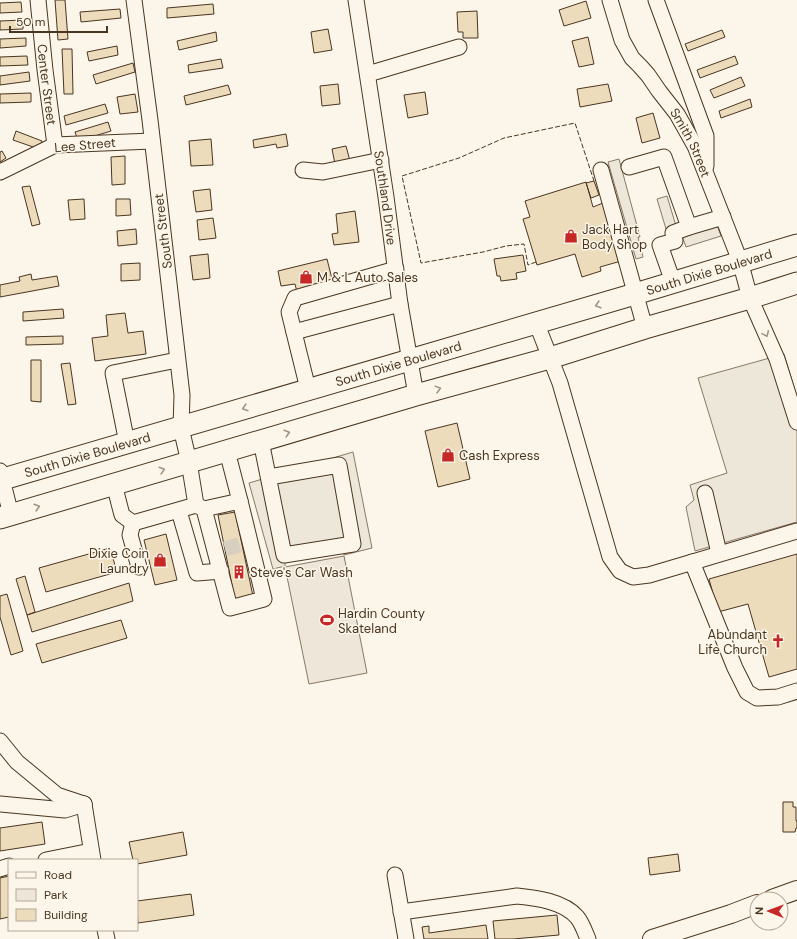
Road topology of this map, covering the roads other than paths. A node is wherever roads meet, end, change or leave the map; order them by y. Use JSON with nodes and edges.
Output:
{"nodes":[{"id":1,"x":38,"y":0,"type":"edge"},
{"id":2,"x":134,"y":0,"type":"edge"},
{"id":3,"x":356,"y":0,"type":"edge"},
{"id":4,"x":610,"y":0,"type":"edge"},
{"id":5,"x":656,"y":0,"type":"edge"},
{"id":6,"x":459,"y":47,"type":"dead end"},
{"id":7,"x":368,"y":74,"type":"junction"},
{"id":8,"x":152,"y":141,"type":"junction"},
{"id":9,"x":55,"y":145,"type":"junction"},
{"id":10,"x":381,"y":160,"type":"junction"},
{"id":11,"x":630,"y":167,"type":"dead end"},
{"id":12,"x":302,"y":170,"type":"dead end"},
{"id":13,"x":601,"y":170,"type":"dead end"},
{"id":14,"x":0,"y":172,"type":"edge"},
{"id":15,"x":706,"y":175,"type":"junction"},
{"id":16,"x":723,"y":217,"type":"junction"},
{"id":17,"x":689,"y":227,"type":"junction"},
{"id":18,"x":797,"y":244,"type":"edge"},
{"id":19,"x":740,"y":261,"type":"junction"},
{"id":20,"x":396,"y":269,"type":"junction"},
{"id":21,"x":672,"y":282,"type":"junction"},
{"id":22,"x":797,"y":283,"type":"edge"},
{"id":23,"x":635,"y":294,"type":"junction"},
{"id":24,"x":750,"y":298,"type":"junction"},
{"id":25,"x":400,"y":304,"type":"junction"},
{"id":26,"x":536,"y":322,"type":"junction"},
{"id":27,"x":645,"y":328,"type":"junction"},
{"id":28,"x":294,"y":332,"type":"junction"},
{"id":29,"x":550,"y":358,"type":"junction"},
{"id":30,"x":178,"y":360,"type":"junction"},
{"id":31,"x":410,"y":360,"type":"junction"},
{"id":32,"x":308,"y":389,"type":"junction"},
{"id":33,"x":416,"y":395,"type":"junction"},
{"id":34,"x":797,"y":422,"type":"edge"},
{"id":35,"x":181,"y":428,"type":"junction"},
{"id":36,"x":261,"y":441,"type":"junction"},
{"id":37,"x":127,"y":443,"type":"junction"},
{"id":38,"x":227,"y":451,"type":"junction"},
{"id":39,"x":190,"y":462,"type":"junction"},
{"id":40,"x":1,"y":477,"type":"edge"},
{"id":41,"x":269,"y":477,"type":"junction"},
{"id":42,"x":114,"y":484,"type":"junction"},
{"id":43,"x":705,"y":493,"type":"dead end"},
{"id":44,"x":240,"y":501,"type":"junction"},
{"id":45,"x":200,"y":507,"type":"junction"},
{"id":46,"x":179,"y":511,"type":"junction"},
{"id":47,"x":6,"y":517,"type":"edge"},
{"id":48,"x":133,"y":523,"type":"junction"},
{"id":49,"x":797,"y":531,"type":"edge"},
{"id":50,"x":220,"y":550,"type":"junction"},
{"id":51,"x":719,"y":553,"type":"junction"},
{"id":52,"x":192,"y":557,"type":"junction"},
{"id":53,"x":692,"y":562,"type":"junction"},
{"id":54,"x":139,"y":567,"type":"dead end"},
{"id":55,"x":221,"y":572,"type":"junction"},
{"id":56,"x":797,"y":691,"type":"edge"},
{"id":57,"x":0,"y":741,"type":"edge"},
{"id":58,"x":0,"y":804,"type":"edge"},
{"id":59,"x":84,"y":804,"type":"junction"},
{"id":60,"x":92,"y":855,"type":"edge"},
{"id":61,"x":55,"y":859,"type":"edge"},
{"id":62,"x":394,"y":875,"type":"dead end"},
{"id":63,"x":749,"y":907,"type":"edge"},
{"id":64,"x":401,"y":912,"type":"junction"},
{"id":65,"x":406,"y":939,"type":"edge"},
{"id":66,"x":588,"y":939,"type":"edge"},
{"id":67,"x":652,"y":939,"type":"edge"}],
"edges":[{"from":1,"to":9,"type":"street","name":"Center Street"},
{"from":2,"to":8,"type":"street","name":"South Street"},
{"from":3,"to":7,"type":"street","name":"Southland Drive"},
{"from":4,"to":15,"type":"street","name":"Smith Street"},
{"from":5,"to":15,"type":"street"},
{"from":6,"to":7,"type":"street"},
{"from":7,"to":10,"type":"street","name":"Southland Drive"},
{"from":8,"to":9,"type":"street","name":"Lee Street"},
{"from":8,"to":30,"type":"street","name":"South Street"},
{"from":9,"to":14,"type":"street","name":"Lee Street"},
{"from":10,"to":12,"type":"street"},
{"from":10,"to":20,"type":"street","name":"Southland Drive"},
{"from":11,"to":17,"type":"street"},
{"from":13,"to":23,"type":"street"},
{"from":15,"to":16,"type":"street","name":"Smith Street"},
{"from":16,"to":17,"type":"street"},
{"from":16,"to":19,"type":"street","name":"Smith Street"},
{"from":17,"to":21,"type":"street"},
{"from":18,"to":19,"type":"highway","name":"South Dixie Boulevard"},
{"from":19,"to":21,"type":"highway","name":"South Dixie Boulevard"},
{"from":19,"to":24,"type":"street","name":"Smith Street"},
{"from":20,"to":25,"type":"street","name":"Southland Drive"},
{"from":20,"to":28,"type":"street"},
{"from":21,"to":23,"type":"highway","name":"South Dixie Boulevard"},
{"from":22,"to":24,"type":"highway"},
{"from":23,"to":26,"type":"highway","name":"South Dixie Boulevard","one_way":true},
{"from":23,"to":27,"type":"street"},
{"from":24,"to":27,"type":"highway"},
{"from":24,"to":34,"type":"street","name":"Smith Street","one_way":true},
{"from":25,"to":28,"type":"street"},
{"from":25,"to":31,"type":"street","name":"Southland Drive"},
{"from":26,"to":29,"type":"street"},
{"from":26,"to":31,"type":"highway","name":"South Dixie Boulevard"},
{"from":27,"to":29,"type":"highway"},
{"from":28,"to":32,"type":"street"},
{"from":33,"to":29,"type":"highway","one_way":true},
{"from":29,"to":53,"type":"street"},
{"from":30,"to":35,"type":"street","name":"South Street"},
{"from":30,"to":37,"type":"street"},
{"from":31,"to":32,"type":"highway","name":"South Dixie Boulevard"},
{"from":31,"to":33,"type":"street","name":"Southland Drive"},
{"from":32,"to":35,"type":"highway","name":"South Dixie Boulevard","one_way":true},
{"from":36,"to":33,"type":"highway","one_way":true},
{"from":35,"to":37,"type":"highway","name":"South Dixie Boulevard"},
{"from":35,"to":39,"type":"street","name":"South Street"},
{"from":36,"to":38,"type":"highway"},
{"from":36,"to":41,"type":"street"},
{"from":37,"to":40,"type":"highway","name":"South Dixie Boulevard"},
{"from":38,"to":39,"type":"highway"},
{"from":38,"to":44,"type":"street"},
{"from":42,"to":39,"type":"highway","one_way":true},
{"from":39,"to":45,"type":"street","name":"South Street"},
{"from":40,"to":47,"type":"street"},
{"from":41,"to":41,"type":"street"},
{"from":47,"to":42,"type":"highway","one_way":true},
{"from":42,"to":48,"type":"street"},
{"from":43,"to":51,"type":"street"},
{"from":44,"to":45,"type":"street"},
{"from":44,"to":55,"type":"street","name":"South Street"},
{"from":45,"to":46,"type":"street"},
{"from":45,"to":50,"type":"street","name":"South Street"},
{"from":46,"to":48,"type":"street"},
{"from":46,"to":52,"type":"street"},
{"from":48,"to":54,"type":"street"},
{"from":49,"to":51,"type":"street"},
{"from":50,"to":52,"type":"street"},
{"from":50,"to":55,"type":"street","name":"South Street"},
{"from":51,"to":53,"type":"street"},
{"from":52,"to":55,"type":"street"},
{"from":53,"to":56,"type":"street"},
{"from":57,"to":59,"type":"street"},
{"from":58,"to":59,"type":"street"},
{"from":59,"to":60,"type":"street"},
{"from":60,"to":61,"type":"street"},
{"from":62,"to":64,"type":"street"},
{"from":63,"to":67,"type":"main road"},
{"from":64,"to":65,"type":"street"},
{"from":64,"to":66,"type":"street"}]}
